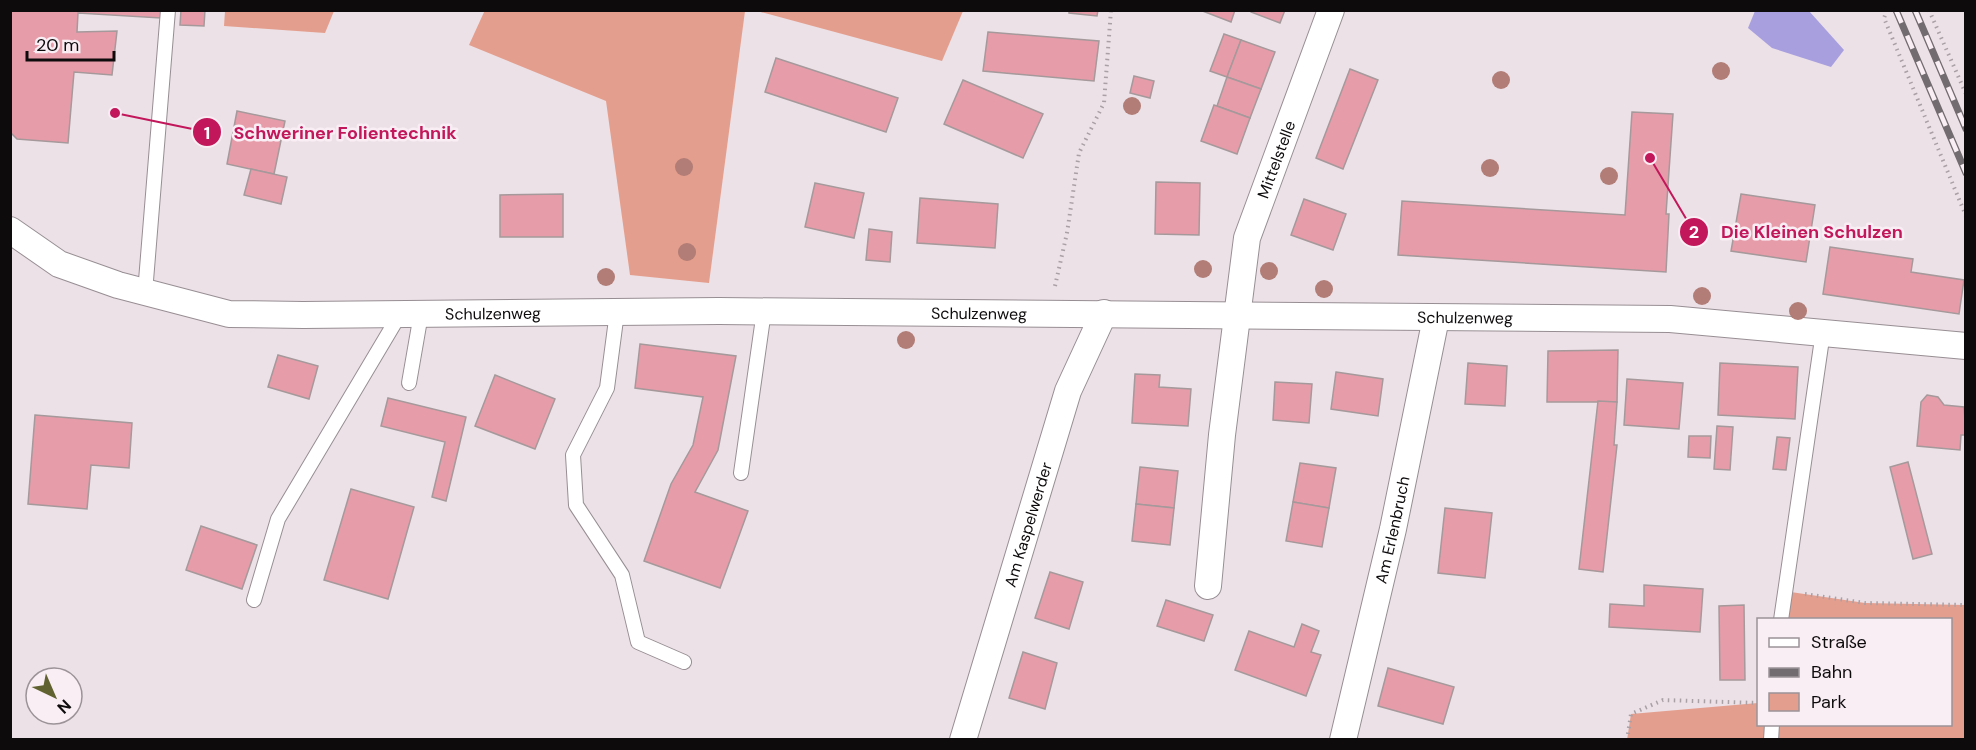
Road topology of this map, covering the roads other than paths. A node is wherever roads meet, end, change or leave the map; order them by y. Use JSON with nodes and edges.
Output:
{"nodes":[{"id":1,"x":168,"y":10,"type":"edge"},
{"id":2,"x":1330,"y":10,"type":"edge"},
{"id":3,"x":10,"y":230,"type":"edge"},
{"id":4,"x":145,"y":293,"type":"junction"},
{"id":5,"x":764,"y":311,"type":"junction"},
{"id":6,"x":617,"y":312,"type":"junction"},
{"id":7,"x":1104,"y":313,"type":"junction"},
{"id":8,"x":411,"y":314,"type":"junction"},
{"id":9,"x":1238,"y":314,"type":"junction"},
{"id":10,"x":1436,"y":318,"type":"junction"},
{"id":11,"x":1823,"y":332,"type":"junction"},
{"id":12,"x":1965,"y":345,"type":"edge"},
{"id":13,"x":409,"y":383,"type":"dead end"},
{"id":14,"x":741,"y":473,"type":"dead end"},
{"id":15,"x":1208,"y":586,"type":"dead end"},
{"id":16,"x":254,"y":600,"type":"dead end"},
{"id":17,"x":1781,"y":618,"type":"edge"},
{"id":18,"x":684,"y":662,"type":"dead end"},
{"id":19,"x":963,"y":740,"type":"edge"},
{"id":20,"x":1343,"y":740,"type":"edge"}],
"edges":[{"from":1,"to":4,"type":"lane"},
{"from":2,"to":9,"type":"street","name":"Mittelstelle"},
{"from":3,"to":4,"type":"street","name":"Schulzenweg"},
{"from":4,"to":8,"type":"street","name":"Schulzenweg"},
{"from":5,"to":6,"type":"street","name":"Schulzenweg"},
{"from":5,"to":7,"type":"street","name":"Schulzenweg"},
{"from":5,"to":14,"type":"lane"},
{"from":6,"to":8,"type":"street","name":"Schulzenweg"},
{"from":6,"to":18,"type":"lane"},
{"from":7,"to":9,"type":"street","name":"Schulzenweg"},
{"from":7,"to":19,"type":"street","name":"Am Kaspelwerder"},
{"from":8,"to":13,"type":"lane"},
{"from":8,"to":16,"type":"lane"},
{"from":9,"to":10,"type":"street","name":"Schulzenweg"},
{"from":9,"to":15,"type":"street"},
{"from":10,"to":11,"type":"street","name":"Schulzenweg"},
{"from":10,"to":20,"type":"street","name":"Am Erlenbruch"},
{"from":11,"to":12,"type":"street","name":"Schulzenweg"},
{"from":11,"to":17,"type":"lane"}]}
